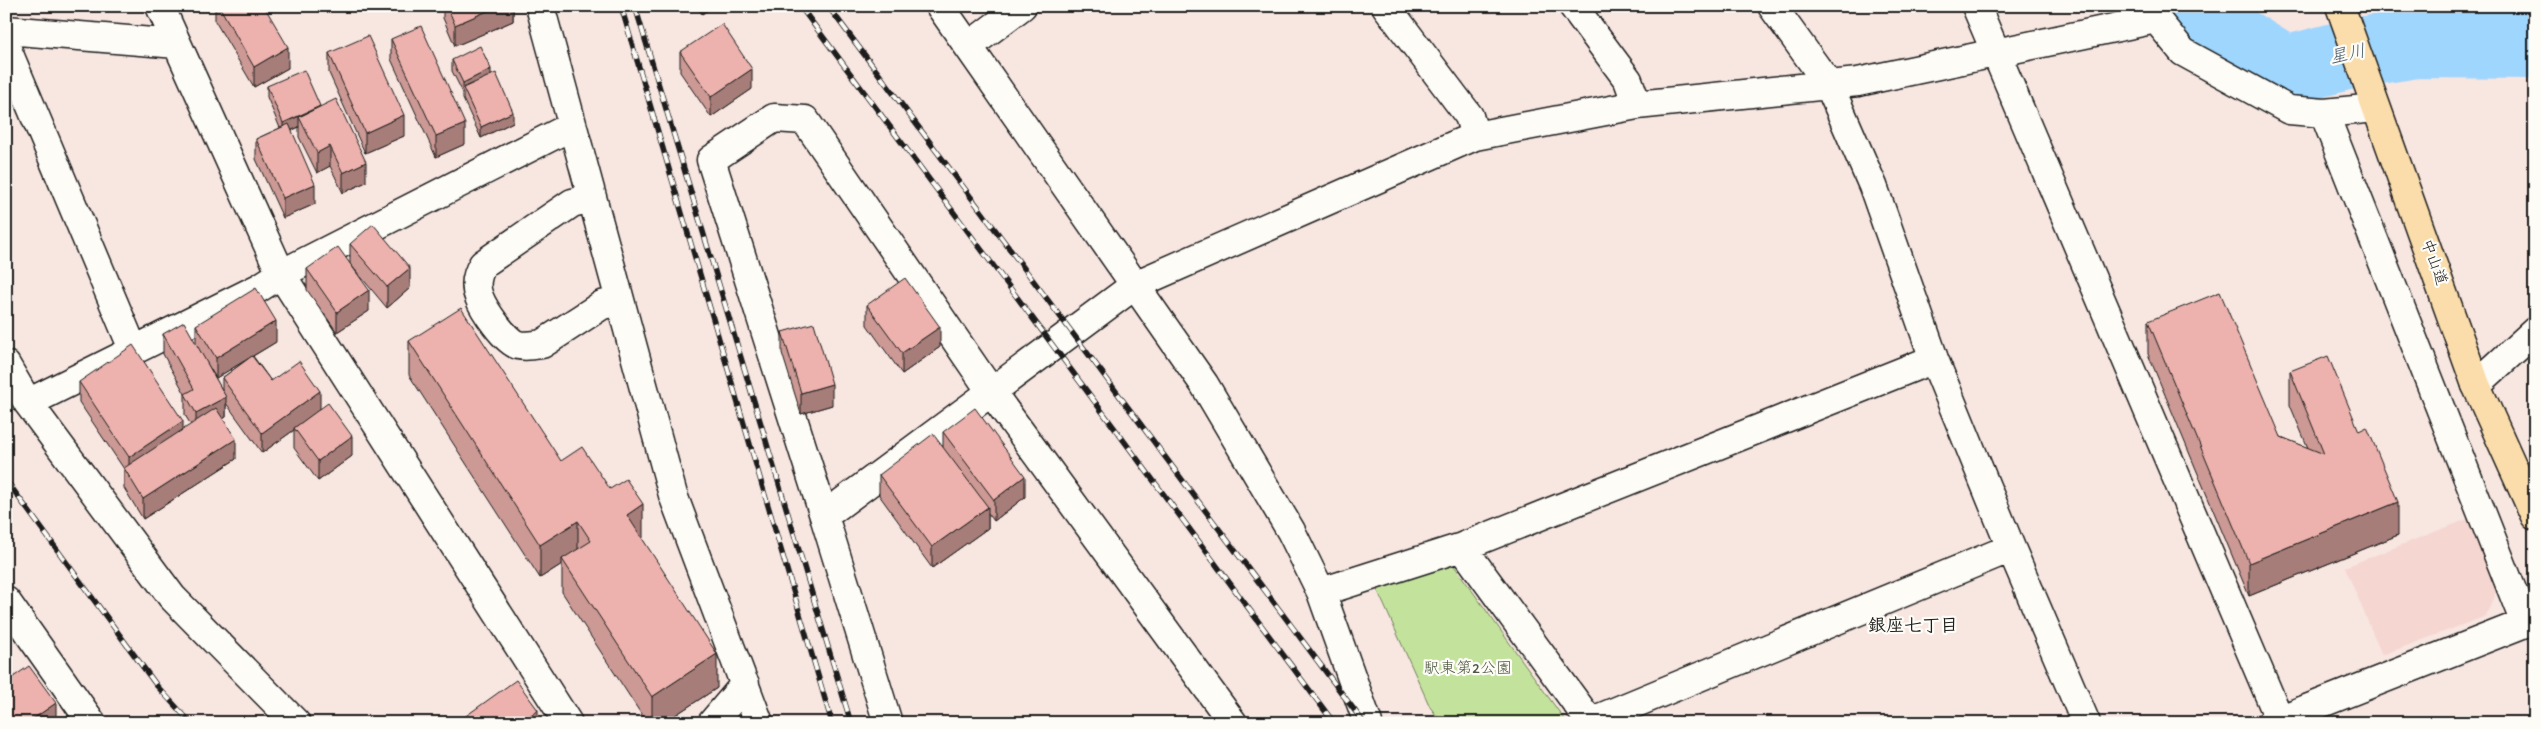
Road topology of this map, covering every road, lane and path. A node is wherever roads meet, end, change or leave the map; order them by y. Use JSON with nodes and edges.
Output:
{"nodes":[{"id":1,"x":160,"y":6,"type":"edge"},
{"id":2,"x":540,"y":6,"type":"edge"},
{"id":3,"x":940,"y":6,"type":"edge"},
{"id":4,"x":1022,"y":6,"type":"edge"},
{"id":5,"x":1386,"y":6,"type":"edge"},
{"id":6,"x":1573,"y":6,"type":"edge"},
{"id":7,"x":1772,"y":6,"type":"edge"},
{"id":8,"x":1976,"y":6,"type":"edge"},
{"id":9,"x":2340,"y":6,"type":"edge"},
{"id":10,"x":2152,"y":13,"type":"edge"},
{"id":11,"x":6,"y":30,"type":"edge"},
{"id":12,"x":177,"y":44,"type":"junction"},
{"id":13,"x":969,"y":46,"type":"junction"},
{"id":14,"x":6,"y":47,"type":"edge"},
{"id":15,"x":1995,"y":53,"type":"junction"},
{"id":16,"x":1829,"y":85,"type":"junction"},
{"id":17,"x":1637,"y":104,"type":"junction"},
{"id":18,"x":2324,"y":113,"type":"junction"},
{"id":19,"x":2380,"y":118,"type":"junction"},
{"id":20,"x":572,"y":126,"type":"junction"},
{"id":21,"x":1475,"y":136,"type":"junction"},
{"id":22,"x":592,"y":198,"type":"junction"},
{"id":23,"x":281,"y":274,"type":"junction"},
{"id":24,"x":1135,"y":285,"type":"junction"},
{"id":25,"x":620,"y":301,"type":"junction"},
{"id":26,"x":2535,"y":331,"type":"edge"},
{"id":27,"x":133,"y":349,"type":"junction"},
{"id":28,"x":1934,"y":358,"type":"junction"},
{"id":29,"x":6,"y":365,"type":"edge"},
{"id":30,"x":2476,"y":385,"type":"junction"},
{"id":31,"x":992,"y":393,"type":"junction"},
{"id":32,"x":28,"y":403,"type":"junction"},
{"id":33,"x":824,"y":516,"type":"junction"},
{"id":34,"x":2535,"y":516,"type":"edge"},
{"id":35,"x":1462,"y":547,"type":"junction"},
{"id":36,"x":2011,"y":548,"type":"junction"},
{"id":37,"x":1321,"y":592,"type":"junction"},
{"id":38,"x":6,"y":601,"type":"edge"},
{"id":39,"x":2530,"y":621,"type":"edge"},
{"id":40,"x":745,"y":684,"type":"junction"},
{"id":41,"x":1591,"y":722,"type":"edge"},
{"id":42,"x":2277,"y":722,"type":"edge"},
{"id":43,"x":92,"y":723,"type":"edge"},
{"id":44,"x":296,"y":723,"type":"edge"},
{"id":45,"x":568,"y":723,"type":"edge"},
{"id":46,"x":712,"y":723,"type":"edge"},
{"id":47,"x":759,"y":723,"type":"edge"},
{"id":48,"x":888,"y":723,"type":"edge"},
{"id":49,"x":1233,"y":723,"type":"edge"},
{"id":50,"x":1368,"y":723,"type":"edge"},
{"id":51,"x":2086,"y":723,"type":"edge"}],
"edges":[{"from":1,"to":12,"type":"street"},
{"from":2,"to":20,"type":"street"},
{"from":3,"to":13,"type":"street"},
{"from":4,"to":13,"type":"street"},
{"from":5,"to":21,"type":"street"},
{"from":6,"to":17,"type":"street"},
{"from":7,"to":16,"type":"street"},
{"from":8,"to":15,"type":"street"},
{"from":9,"to":19,"type":"highway","name":"中山道"},
{"from":10,"to":15,"type":"street"},
{"from":10,"to":18,"type":"street"},
{"from":11,"to":12,"type":"street"},
{"from":12,"to":23,"type":"street"},
{"from":13,"to":24,"type":"street"},
{"from":14,"to":27,"type":"street"},
{"from":15,"to":16,"type":"street"},
{"from":15,"to":42,"type":"street"},
{"from":16,"to":17,"type":"street"},
{"from":16,"to":28,"type":"street"},
{"from":17,"to":21,"type":"street"},
{"from":18,"to":19,"type":"street"},
{"from":18,"to":39,"type":"street"},
{"from":19,"to":30,"type":"highway","name":"中山道"},
{"from":20,"to":22,"type":"street"},
{"from":20,"to":23,"type":"street"},
{"from":21,"to":24,"type":"street"},
{"from":22,"to":25,"type":"street"},
{"from":22,"to":25,"type":"street"},
{"from":23,"to":27,"type":"street"},
{"from":23,"to":45,"type":"street"},
{"from":24,"to":31,"type":"street"},
{"from":24,"to":37,"type":"street"},
{"from":25,"to":40,"type":"street"},
{"from":26,"to":30,"type":"street"},
{"from":27,"to":32,"type":"street"},
{"from":28,"to":35,"type":"street"},
{"from":28,"to":36,"type":"street"},
{"from":29,"to":32,"type":"street"},
{"from":30,"to":34,"type":"highway","name":"中山道"},
{"from":31,"to":33,"type":"street"},
{"from":31,"to":33,"type":"street"},
{"from":31,"to":49,"type":"street"},
{"from":32,"to":44,"type":"street"},
{"from":33,"to":48,"type":"street"},
{"from":35,"to":37,"type":"street"},
{"from":35,"to":41,"type":"street"},
{"from":36,"to":41,"type":"street"},
{"from":36,"to":51,"type":"street"},
{"from":37,"to":50,"type":"street"},
{"from":38,"to":43,"type":"street"},
{"from":39,"to":42,"type":"street"},
{"from":40,"to":46,"type":"street"},
{"from":40,"to":47,"type":"street"}]}
